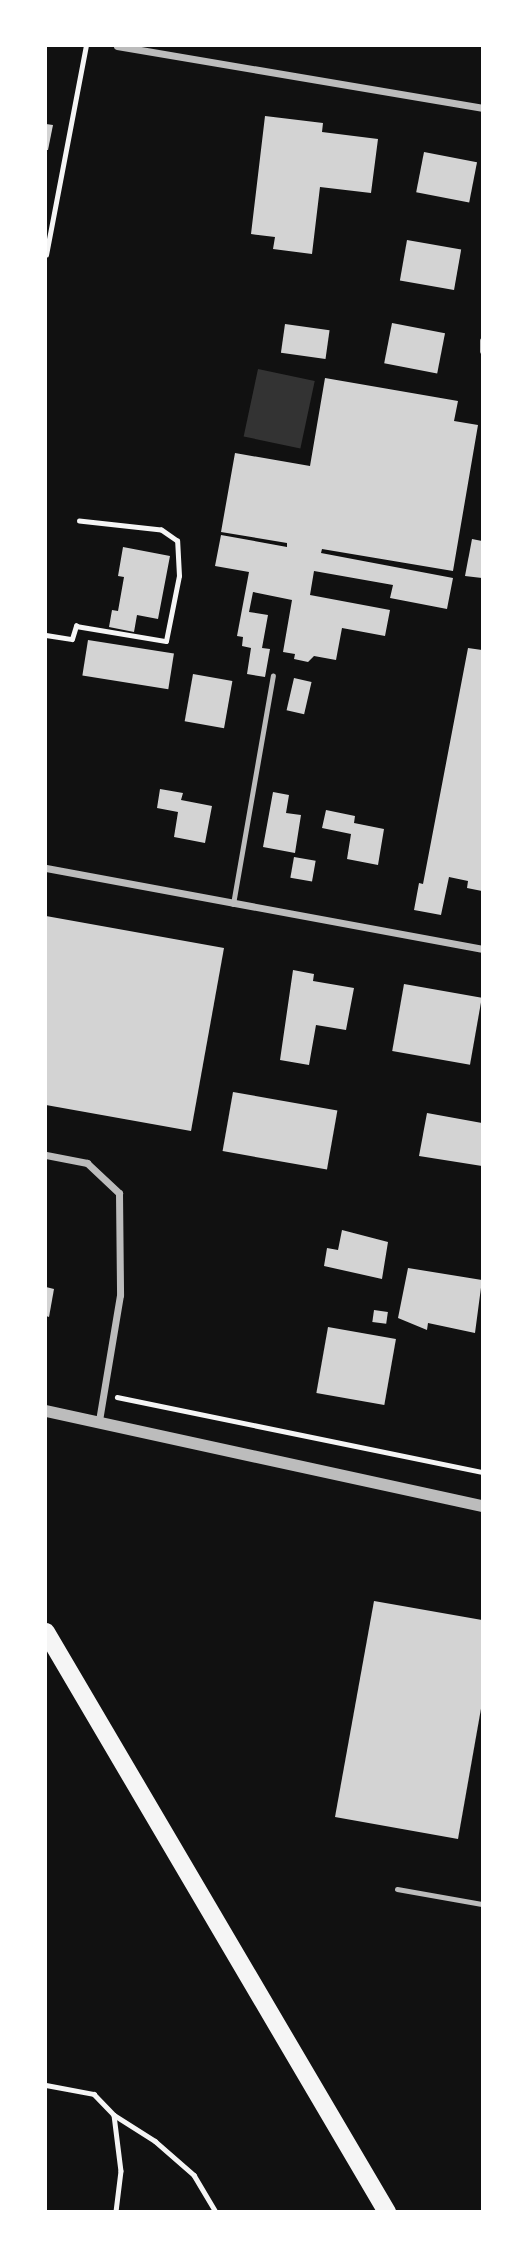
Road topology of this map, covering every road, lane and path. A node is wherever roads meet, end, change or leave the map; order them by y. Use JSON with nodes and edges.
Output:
{"nodes":[{"id":1,"x":86,"y":46,"type":"edge"},
{"id":2,"x":117,"y":46,"type":"edge"},
{"id":3,"x":482,"y":108,"type":"edge"},
{"id":4,"x":46,"y":255,"type":"edge"},
{"id":5,"x":482,"y":340,"type":"edge"},
{"id":6,"x":482,"y":351,"type":"edge"},
{"id":7,"x":79,"y":521,"type":"dead end"},
{"id":8,"x":46,"y":635,"type":"edge"},
{"id":9,"x":274,"y":675,"type":"dead end"},
{"id":10,"x":46,"y":868,"type":"edge"},
{"id":11,"x":233,"y":904,"type":"junction"},
{"id":12,"x":482,"y":950,"type":"edge"},
{"id":13,"x":46,"y":1156,"type":"edge"},
{"id":14,"x":105,"y":1395,"type":"junction"},
{"id":15,"x":46,"y":1411,"type":"edge"},
{"id":16,"x":99,"y":1421,"type":"junction"},
{"id":17,"x":482,"y":1472,"type":"edge"},
{"id":18,"x":482,"y":1506,"type":"edge"},
{"id":19,"x":46,"y":1632,"type":"edge"},
{"id":20,"x":397,"y":1889,"type":"dead end"},
{"id":21,"x":482,"y":1904,"type":"edge"},
{"id":22,"x":46,"y":2085,"type":"edge"},
{"id":23,"x":114,"y":2115,"type":"junction"},
{"id":24,"x":117,"y":2211,"type":"edge"},
{"id":25,"x":216,"y":2211,"type":"edge"},
{"id":26,"x":387,"y":2211,"type":"edge"}],
"edges":[{"from":1,"to":4,"type":"path"},
{"from":2,"to":3,"type":"street"},
{"from":5,"to":6,"type":"lane"},
{"from":7,"to":8,"type":"path"},
{"from":9,"to":11,"type":"lane"},
{"from":10,"to":11,"type":"street"},
{"from":11,"to":12,"type":"street"},
{"from":13,"to":14,"type":"street"},
{"from":14,"to":16,"type":"street"},
{"from":14,"to":17,"type":"path"},
{"from":15,"to":16,"type":"street"},
{"from":16,"to":18,"type":"street"},
{"from":19,"to":26,"type":"main road"},
{"from":20,"to":21,"type":"lane"},
{"from":22,"to":23,"type":"path"},
{"from":23,"to":24,"type":"path"},
{"from":23,"to":25,"type":"path"}]}
